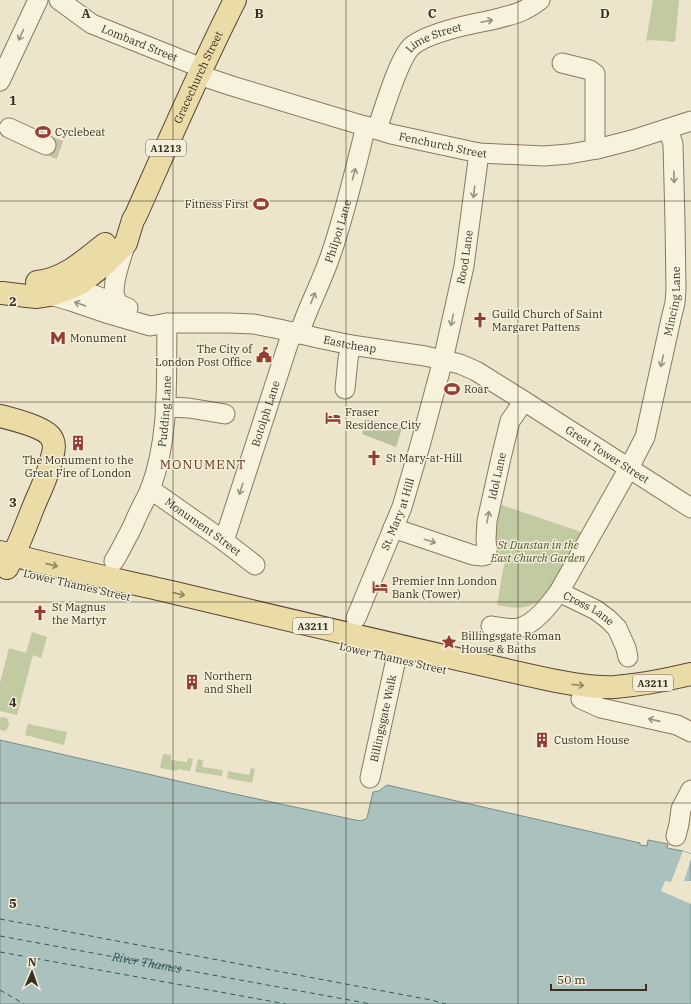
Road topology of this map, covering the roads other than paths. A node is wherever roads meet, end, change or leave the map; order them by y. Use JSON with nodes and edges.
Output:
{"nodes":[{"id":1,"x":38,"y":0,"type":"edge"},
{"id":2,"x":59,"y":0,"type":"edge"},
{"id":3,"x":235,"y":0,"type":"edge"},
{"id":4,"x":540,"y":0,"type":"edge"},
{"id":5,"x":562,"y":63,"type":"dead end"},
{"id":6,"x":200,"y":71,"type":"junction"},
{"id":7,"x":0,"y":81,"type":"edge"},
{"id":8,"x":691,"y":121,"type":"edge"},
{"id":9,"x":9,"y":128,"type":"dead end"},
{"id":10,"x":372,"y":128,"type":"junction"},
{"id":11,"x":668,"y":129,"type":"junction"},
{"id":12,"x":46,"y":145,"type":"tunnel mouth"},
{"id":13,"x":597,"y":149,"type":"junction"},
{"id":14,"x":479,"y":153,"type":"junction"},
{"id":15,"x":133,"y":220,"type":"junction"},
{"id":16,"x":126,"y":243,"type":"junction"},
{"id":17,"x":73,"y":287,"type":"junction"},
{"id":18,"x":48,"y":288,"type":"junction"},
{"id":19,"x":1,"y":289,"type":"edge"},
{"id":20,"x":120,"y":305,"type":"junction"},
{"id":21,"x":167,"y":323,"type":"junction"},
{"id":22,"x":295,"y":333,"type":"junction"},
{"id":23,"x":351,"y":345,"type":"junction"},
{"id":24,"x":443,"y":360,"type":"junction"},
{"id":25,"x":344,"y":389,"type":"dead end"},
{"id":26,"x":524,"y":401,"type":"junction"},
{"id":27,"x":165,"y":407,"type":"junction"},
{"id":28,"x":225,"y":414,"type":"dead end"},
{"id":29,"x":0,"y":416,"type":"edge"},
{"id":30,"x":629,"y":468,"type":"junction"},
{"id":31,"x":150,"y":489,"type":"junction"},
{"id":32,"x":691,"y":508,"type":"edge"},
{"id":33,"x":393,"y":528,"type":"junction"},
{"id":34,"x":224,"y":541,"type":"junction"},
{"id":35,"x":5,"y":561,"type":"edge"},
{"id":36,"x":114,"y":561,"type":"dead end"},
{"id":37,"x":255,"y":565,"type":"dead end"},
{"id":38,"x":559,"y":592,"type":"junction"},
{"id":39,"x":356,"y":618,"type":"dead end"},
{"id":40,"x":491,"y":626,"type":"dead end"},
{"id":41,"x":628,"y":657,"type":"dead end"},
{"id":42,"x":396,"y":659,"type":"junction"},
{"id":43,"x":691,"y":674,"type":"edge"},
{"id":44,"x":691,"y":687,"type":"edge"},
{"id":45,"x":581,"y":700,"type":"junction"},
{"id":46,"x":691,"y":732,"type":"edge"},
{"id":47,"x":370,"y":778,"type":"dead end"},
{"id":48,"x":691,"y":790,"type":"edge"},
{"id":49,"x":676,"y":836,"type":"dead end"}],
"edges":[{"from":1,"to":7,"type":"street","one_way":true},
{"from":2,"to":6,"type":"street","name":"Lombard Street"},
{"from":3,"to":6,"type":"main road","name":"Gracechurch Street","number":"A1213"},
{"from":10,"to":4,"type":"street","name":"Lime Street","one_way":true},
{"from":5,"to":13,"type":"street"},
{"from":6,"to":10,"type":"street","name":"Fenchurch Street"},
{"from":6,"to":15,"type":"main road","name":"Gracechurch Street","number":"A1213"},
{"from":8,"to":11,"type":"street","name":"Fenchurch Street"},
{"from":9,"to":12,"type":"street"},
{"from":10,"to":14,"type":"street","name":"Fenchurch Street"},
{"from":22,"to":10,"type":"street","name":"Philpot Lane","one_way":true},
{"from":11,"to":13,"type":"street","name":"Fenchurch Street"},
{"from":11,"to":30,"type":"street","name":"Mincing Lane","one_way":true},
{"from":13,"to":14,"type":"street","name":"Fenchurch Street"},
{"from":14,"to":24,"type":"street","name":"Rood Lane","one_way":true},
{"from":15,"to":16,"type":"main road","name":"Gracechurch Street","number":"A1213"},
{"from":15,"to":18,"type":"main road","name":"Gracechurch Street","number":"A1213"},
{"from":16,"to":17,"type":"main road","name":"Gracechurch Street","number":"A1213"},
{"from":16,"to":20,"type":"street","name":"Gracechurch Street"},
{"from":17,"to":18,"type":"main road","name":"Gracechurch Street","number":"A1213"},
{"from":17,"to":20,"type":"street","name":"Eastcheap"},
{"from":18,"to":19,"type":"main road","name":"Gracechurch Street","number":"A1213"},
{"from":21,"to":18,"type":"street","name":"Eastcheap","one_way":true},
{"from":20,"to":21,"type":"street","name":"Eastcheap"},
{"from":21,"to":22,"type":"street","name":"Eastcheap"},
{"from":21,"to":27,"type":"street","name":"Pudding Lane"},
{"from":22,"to":23,"type":"street","name":"Eastcheap"},
{"from":22,"to":34,"type":"street","name":"Botolph Lane","one_way":true},
{"from":23,"to":24,"type":"street","name":"Eastcheap"},
{"from":23,"to":25,"type":"street"},
{"from":24,"to":26,"type":"street","name":"Eastcheap"},
{"from":24,"to":33,"type":"street","name":"St. Mary at Hill"},
{"from":26,"to":30,"type":"street","name":"Great Tower Street"},
{"from":33,"to":26,"type":"street","name":"Idol Lane","one_way":true},
{"from":27,"to":28,"type":"street"},
{"from":27,"to":31,"type":"street","name":"Pudding Lane"},
{"from":29,"to":35,"type":"main road"},
{"from":30,"to":32,"type":"street","name":"Great Tower Street"},
{"from":30,"to":38,"type":"street","name":"Mincing Lane"},
{"from":31,"to":34,"type":"street","name":"Monument Street"},
{"from":31,"to":36,"type":"street","name":"Pudding Lane"},
{"from":33,"to":39,"type":"street","name":"St. Mary at Hill"},
{"from":34,"to":37,"type":"street","name":"Monument Street"},
{"from":35,"to":42,"type":"main road","name":"Lower Thames Street","number":"A3211"},
{"from":35,"to":43,"type":"main road","name":"Lower Thames Street","number":"A3211","one_way":true},
{"from":38,"to":40,"type":"street","name":"Mincing Lane"},
{"from":38,"to":41,"type":"street","name":"Cross Lane"},
{"from":42,"to":45,"type":"main road","name":"Lower Thames Street","number":"A3211"},
{"from":42,"to":47,"type":"street","name":"Billingsgate Walk"},
{"from":44,"to":45,"type":"main road","number":"A3211"},
{"from":46,"to":45,"type":"street","name":"Lower Thames Street","one_way":true},
{"from":48,"to":49,"type":"street"}]}
